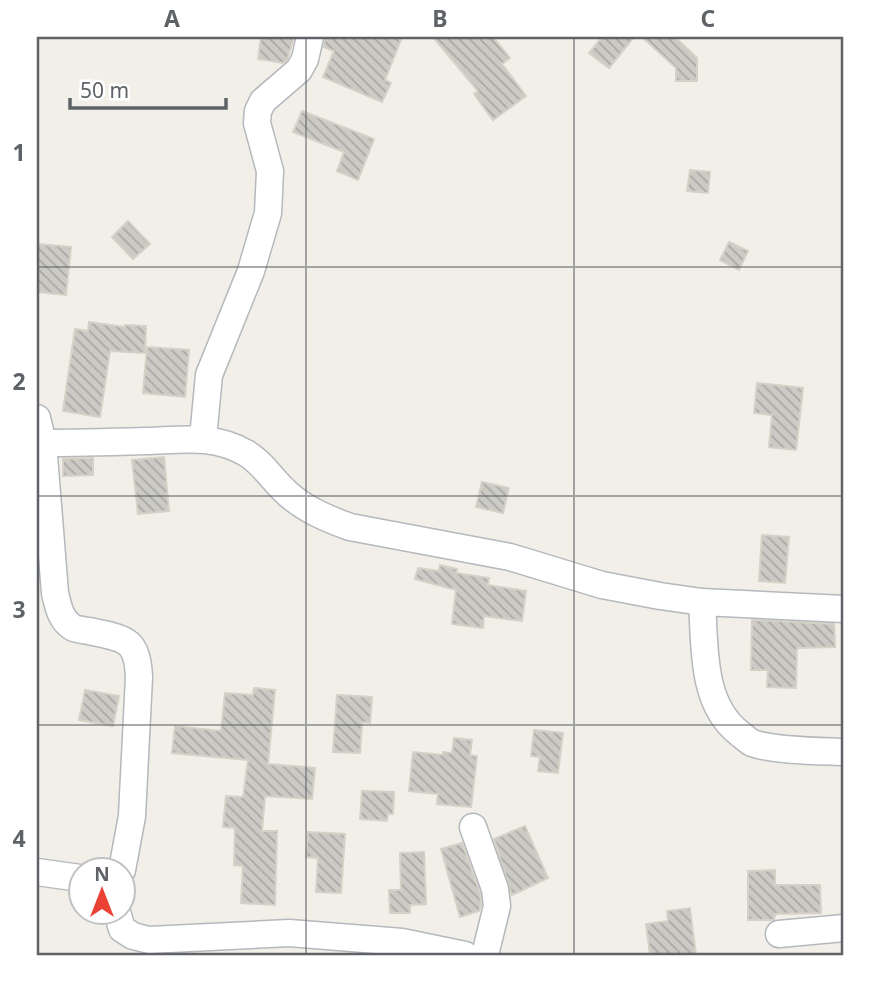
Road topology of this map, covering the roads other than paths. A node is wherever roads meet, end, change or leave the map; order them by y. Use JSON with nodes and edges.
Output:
{"nodes":[{"id":1,"x":310,"y":37,"type":"edge"},
{"id":2,"x":40,"y":431,"type":"edge"},
{"id":3,"x":203,"y":438,"type":"junction"},
{"id":4,"x":702,"y":602,"type":"junction"},
{"id":5,"x":844,"y":609,"type":"edge"},
{"id":6,"x":844,"y":752,"type":"edge"},
{"id":7,"x":473,"y":827,"type":"dead end"},
{"id":8,"x":125,"y":856,"type":"edge"},
{"id":9,"x":37,"y":872,"type":"edge"},
{"id":10,"x":66,"y":876,"type":"edge"},
{"id":11,"x":120,"y":926,"type":"edge"},
{"id":12,"x":844,"y":928,"type":"edge"},
{"id":13,"x":779,"y":934,"type":"dead end"},
{"id":14,"x":465,"y":955,"type":"edge"},
{"id":15,"x":485,"y":955,"type":"edge"}],
"edges":[{"from":1,"to":3,"type":"street"},
{"from":2,"to":3,"type":"street"},
{"from":2,"to":8,"type":"street"},
{"from":3,"to":4,"type":"street"},
{"from":4,"to":5,"type":"street"},
{"from":4,"to":6,"type":"street"},
{"from":7,"to":15,"type":"street"},
{"from":9,"to":10,"type":"street"},
{"from":11,"to":14,"type":"street"},
{"from":12,"to":13,"type":"street"}]}
